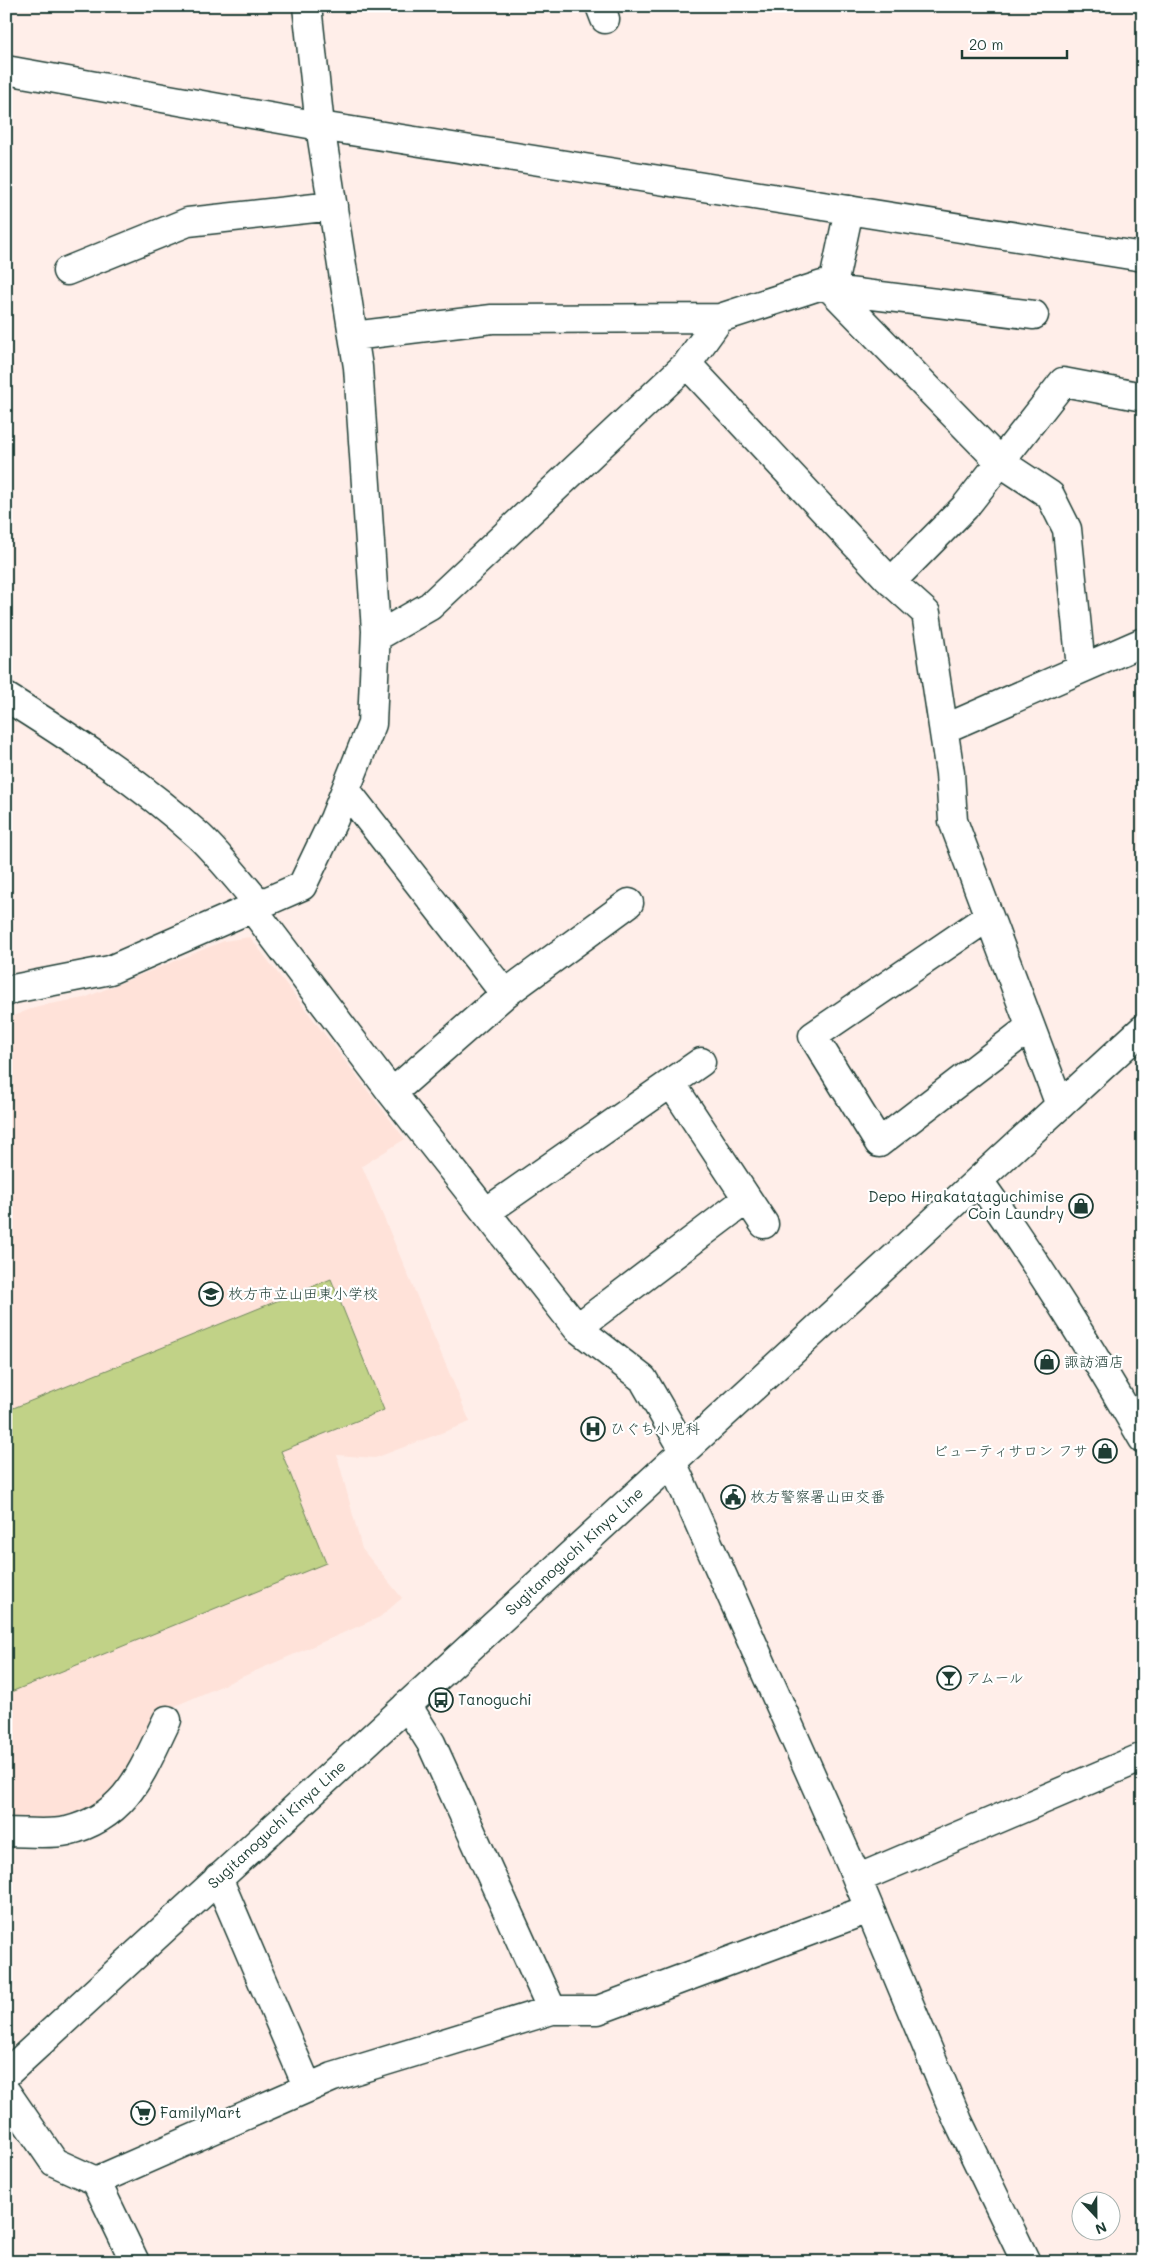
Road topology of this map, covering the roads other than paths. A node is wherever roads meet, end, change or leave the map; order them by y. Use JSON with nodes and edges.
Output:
{"nodes":[{"id":1,"x":307,"y":6,"type":"edge"},
{"id":2,"x":6,"y":70,"type":"edge"},
{"id":3,"x":320,"y":126,"type":"junction"},
{"id":4,"x":333,"y":206,"type":"junction"},
{"id":5,"x":849,"y":210,"type":"junction"},
{"id":6,"x":1143,"y":257,"type":"edge"},
{"id":7,"x":67,"y":271,"type":"dead end"},
{"id":8,"x":832,"y":290,"type":"junction"},
{"id":9,"x":1034,"y":315,"type":"dead end"},
{"id":10,"x":720,"y":318,"type":"junction"},
{"id":11,"x":353,"y":336,"type":"junction"},
{"id":12,"x":687,"y":364,"type":"junction"},
{"id":13,"x":1143,"y":397,"type":"edge"},
{"id":14,"x":1000,"y":462,"type":"junction"},
{"id":15,"x":891,"y":582,"type":"junction"},
{"id":16,"x":376,"y":638,"type":"junction"},
{"id":17,"x":1143,"y":642,"type":"edge"},
{"id":18,"x":1081,"y":668,"type":"junction"},
{"id":19,"x":6,"y":698,"type":"edge"},
{"id":20,"x":944,"y":729,"type":"junction"},
{"id":21,"x":346,"y":790,"type":"junction"},
{"id":22,"x":629,"y":903,"type":"dead end"},
{"id":23,"x":256,"y":906,"type":"junction"},
{"id":24,"x":988,"y":917,"type":"junction"},
{"id":25,"x":6,"y":992,"type":"edge"},
{"id":26,"x":505,"y":994,"type":"junction"},
{"id":27,"x":1030,"y":1027,"type":"junction"},
{"id":28,"x":1143,"y":1029,"type":"edge"},
{"id":29,"x":700,"y":1062,"type":"dead end"},
{"id":30,"x":671,"y":1083,"type":"junction"},
{"id":31,"x":392,"y":1093,"type":"junction"},
{"id":32,"x":1060,"y":1105,"type":"junction"},
{"id":33,"x":979,"y":1180,"type":"junction"},
{"id":34,"x":747,"y":1199,"type":"junction"},
{"id":35,"x":486,"y":1212,"type":"junction"},
{"id":36,"x":764,"y":1224,"type":"dead end"},
{"id":37,"x":577,"y":1328,"type":"junction"},
{"id":38,"x":1143,"y":1439,"type":"edge"},
{"id":39,"x":678,"y":1456,"type":"junction"},
{"id":40,"x":408,"y":1704,"type":"junction"},
{"id":41,"x":167,"y":1720,"type":"dead end"},
{"id":42,"x":1143,"y":1757,"type":"edge"},
{"id":43,"x":6,"y":1832,"type":"edge"},
{"id":44,"x":218,"y":1878,"type":"junction"},
{"id":45,"x":856,"y":1879,"type":"junction"},
{"id":46,"x":868,"y":1908,"type":"junction"},
{"id":47,"x":552,"y":2010,"type":"junction"},
{"id":48,"x":6,"y":2074,"type":"edge"},
{"id":49,"x":308,"y":2088,"type":"junction"},
{"id":50,"x":6,"y":2092,"type":"edge"},
{"id":51,"x":96,"y":2181,"type":"junction"},
{"id":52,"x":135,"y":2262,"type":"edge"},
{"id":53,"x":1026,"y":2262,"type":"edge"}],
"edges":[{"from":1,"to":3,"type":"street"},
{"from":2,"to":3,"type":"street"},
{"from":3,"to":4,"type":"street"},
{"from":3,"to":5,"type":"street"},
{"from":4,"to":7,"type":"street"},
{"from":4,"to":11,"type":"street"},
{"from":5,"to":6,"type":"street"},
{"from":5,"to":8,"type":"street"},
{"from":8,"to":9,"type":"street"},
{"from":8,"to":10,"type":"street"},
{"from":8,"to":14,"type":"street"},
{"from":10,"to":11,"type":"street"},
{"from":10,"to":12,"type":"street"},
{"from":11,"to":16,"type":"street"},
{"from":12,"to":15,"type":"street"},
{"from":12,"to":16,"type":"street"},
{"from":13,"to":14,"type":"street"},
{"from":14,"to":15,"type":"street"},
{"from":14,"to":18,"type":"street"},
{"from":15,"to":20,"type":"street"},
{"from":16,"to":21,"type":"street"},
{"from":17,"to":18,"type":"street"},
{"from":18,"to":20,"type":"street"},
{"from":19,"to":23,"type":"street"},
{"from":20,"to":24,"type":"street"},
{"from":21,"to":23,"type":"street"},
{"from":21,"to":26,"type":"street"},
{"from":22,"to":26,"type":"street"},
{"from":23,"to":25,"type":"street"},
{"from":23,"to":31,"type":"street"},
{"from":24,"to":27,"type":"street"},
{"from":24,"to":27,"type":"street"},
{"from":26,"to":31,"type":"street"},
{"from":27,"to":32,"type":"street"},
{"from":28,"to":32,"type":"street","name":"Sugitanoguchi Kinya Line"},
{"from":29,"to":30,"type":"street"},
{"from":30,"to":34,"type":"street"},
{"from":30,"to":35,"type":"street"},
{"from":31,"to":35,"type":"street"},
{"from":32,"to":33,"type":"street","name":"Sugitanoguchi Kinya Line"},
{"from":33,"to":38,"type":"street"},
{"from":33,"to":39,"type":"street","name":"Sugitanoguchi Kinya Line"},
{"from":34,"to":36,"type":"street"},
{"from":34,"to":37,"type":"street"},
{"from":35,"to":37,"type":"street"},
{"from":37,"to":39,"type":"street"},
{"from":39,"to":40,"type":"street","name":"Sugitanoguchi Kinya Line"},
{"from":39,"to":45,"type":"street"},
{"from":40,"to":44,"type":"street","name":"Sugitanoguchi Kinya Line"},
{"from":40,"to":47,"type":"street"},
{"from":41,"to":43,"type":"street"},
{"from":42,"to":45,"type":"street"},
{"from":44,"to":48,"type":"street","name":"Sugitanoguchi Kinya Line"},
{"from":44,"to":49,"type":"street"},
{"from":45,"to":46,"type":"street"},
{"from":46,"to":47,"type":"street"},
{"from":46,"to":53,"type":"street"},
{"from":47,"to":49,"type":"street"},
{"from":49,"to":51,"type":"street"},
{"from":50,"to":51,"type":"street"},
{"from":51,"to":52,"type":"street"}]}
